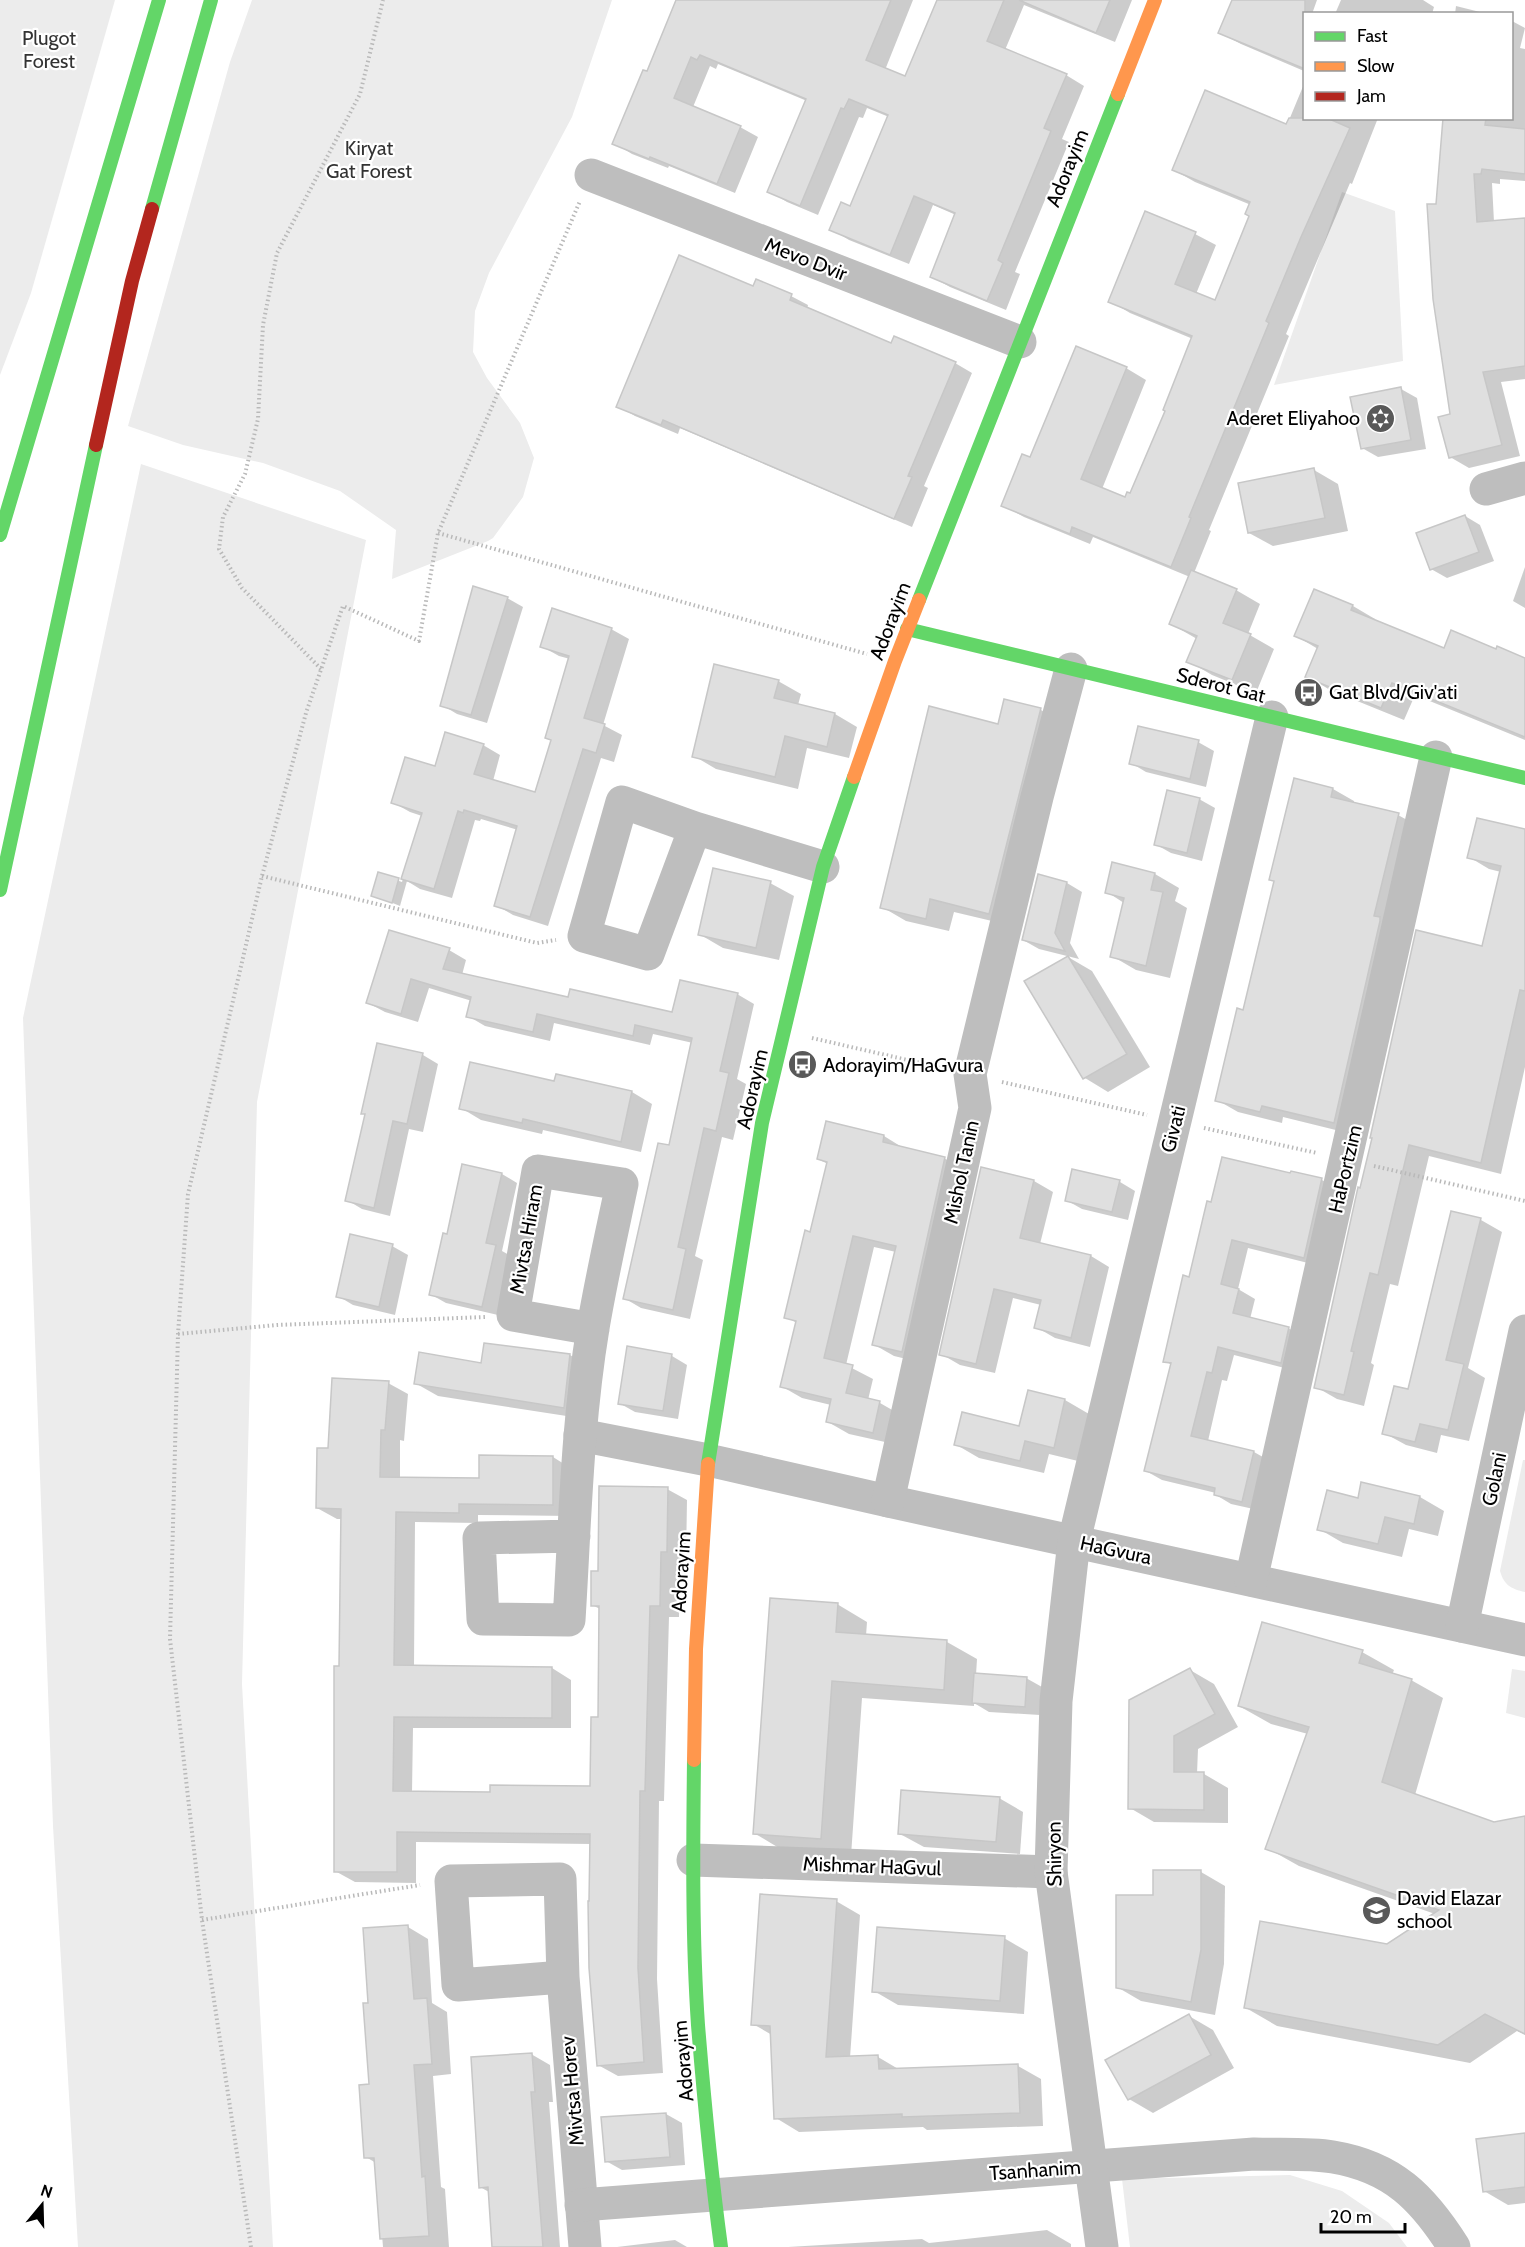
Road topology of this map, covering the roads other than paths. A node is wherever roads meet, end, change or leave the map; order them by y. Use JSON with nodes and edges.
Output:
{"nodes":[{"id":1,"x":159,"y":0,"type":"edge"},
{"id":2,"x":211,"y":0,"type":"edge"},
{"id":3,"x":1155,"y":0,"type":"edge"},
{"id":4,"x":591,"y":175,"type":"road end"},
{"id":5,"x":1020,"y":342,"type":"junction"},
{"id":6,"x":1525,"y":478,"type":"edge"},
{"id":7,"x":1486,"y":489,"type":"dead end"},
{"id":8,"x":0,"y":535,"type":"edge"},
{"id":9,"x":907,"y":629,"type":"junction"},
{"id":10,"x":1071,"y":669,"type":"junction"},
{"id":11,"x":1272,"y":717,"type":"junction"},
{"id":12,"x":1436,"y":757,"type":"junction"},
{"id":13,"x":1525,"y":778,"type":"edge"},
{"id":14,"x":695,"y":828,"type":"junction"},
{"id":15,"x":823,"y":867,"type":"junction"},
{"id":16,"x":0,"y":890,"type":"edge"},
{"id":17,"x":593,"y":1329,"type":"junction"},
{"id":18,"x":1525,"y":1331,"type":"edge"},
{"id":19,"x":580,"y":1435,"type":"junction"},
{"id":20,"x":708,"y":1460,"type":"junction"},
{"id":21,"x":888,"y":1501,"type":"junction"},
{"id":22,"x":574,"y":1536,"type":"dead end"},
{"id":23,"x":1074,"y":1540,"type":"junction"},
{"id":24,"x":1251,"y":1580,"type":"junction"},
{"id":25,"x":1462,"y":1626,"type":"junction"},
{"id":26,"x":1525,"y":1640,"type":"edge"},
{"id":27,"x":693,"y":1860,"type":"junction"},
{"id":28,"x":1051,"y":1872,"type":"junction"},
{"id":29,"x":563,"y":1977,"type":"junction"},
{"id":30,"x":1092,"y":2166,"type":"junction"},
{"id":31,"x":714,"y":2195,"type":"junction"},
{"id":32,"x":581,"y":2205,"type":"junction"},
{"id":33,"x":585,"y":2247,"type":"edge"},
{"id":34,"x":721,"y":2247,"type":"edge"},
{"id":35,"x":1102,"y":2247,"type":"edge"},
{"id":36,"x":1454,"y":2247,"type":"edge"}],
"edges":[{"from":1,"to":8,"type":"main road"},
{"from":2,"to":16,"type":"main road"},
{"from":3,"to":5,"type":"main road","name":"Adorayim"},
{"from":4,"to":5,"type":"street","name":"Mevo Dvir"},
{"from":5,"to":9,"type":"main road","name":"Adorayim"},
{"from":6,"to":7,"type":"street"},
{"from":9,"to":10,"type":"main road","name":"Sderot Gat"},
{"from":9,"to":15,"type":"main road","name":"Adorayim"},
{"from":10,"to":11,"type":"main road","name":"Sderot Gat"},
{"from":10,"to":21,"type":"street","name":"Mishol Tanin"},
{"from":11,"to":12,"type":"main road","name":"Sderot Gat"},
{"from":11,"to":23,"type":"street","name":"Givati"},
{"from":12,"to":13,"type":"main road","name":"Sderot Gat"},
{"from":12,"to":24,"type":"street","name":"HaPortzim"},
{"from":14,"to":14,"type":"street"},
{"from":14,"to":15,"type":"street"},
{"from":15,"to":20,"type":"main road","name":"Adorayim"},
{"from":17,"to":17,"type":"street","name":"Mivtsa Hiram"},
{"from":17,"to":19,"type":"street","name":"Mivtsa Hiram"},
{"from":18,"to":25,"type":"street","name":"Golani"},
{"from":19,"to":20,"type":"street","name":"HaGvura"},
{"from":19,"to":22,"type":"street","name":"Mivtsa Hiram"},
{"from":20,"to":21,"type":"street","name":"HaGvura"},
{"from":20,"to":27,"type":"main road","name":"Adorayim"},
{"from":21,"to":23,"type":"street","name":"HaGvura"},
{"from":23,"to":24,"type":"street","name":"HaGvura"},
{"from":23,"to":28,"type":"street","name":"Shiryon"},
{"from":24,"to":25,"type":"street","name":"HaGvura"},
{"from":25,"to":26,"type":"street","name":"HaGvura"},
{"from":27,"to":28,"type":"street","name":"Mishmar HaGvul"},
{"from":27,"to":31,"type":"main road","name":"Adorayim"},
{"from":28,"to":30,"type":"street","name":"Shiryon"},
{"from":29,"to":29,"type":"street","name":"Mivtsa Horev"},
{"from":29,"to":32,"type":"street","name":"Mivtsa Horev"},
{"from":30,"to":31,"type":"street","name":"Tsanhanim"},
{"from":30,"to":35,"type":"street","name":"Shiryon"},
{"from":30,"to":36,"type":"street","name":"Tsanhanim"},
{"from":31,"to":32,"type":"street","name":"Tsanhanim"},
{"from":31,"to":34,"type":"main road","name":"Adorayim"},
{"from":32,"to":33,"type":"street","name":"Mivtsa Horev"}]}
